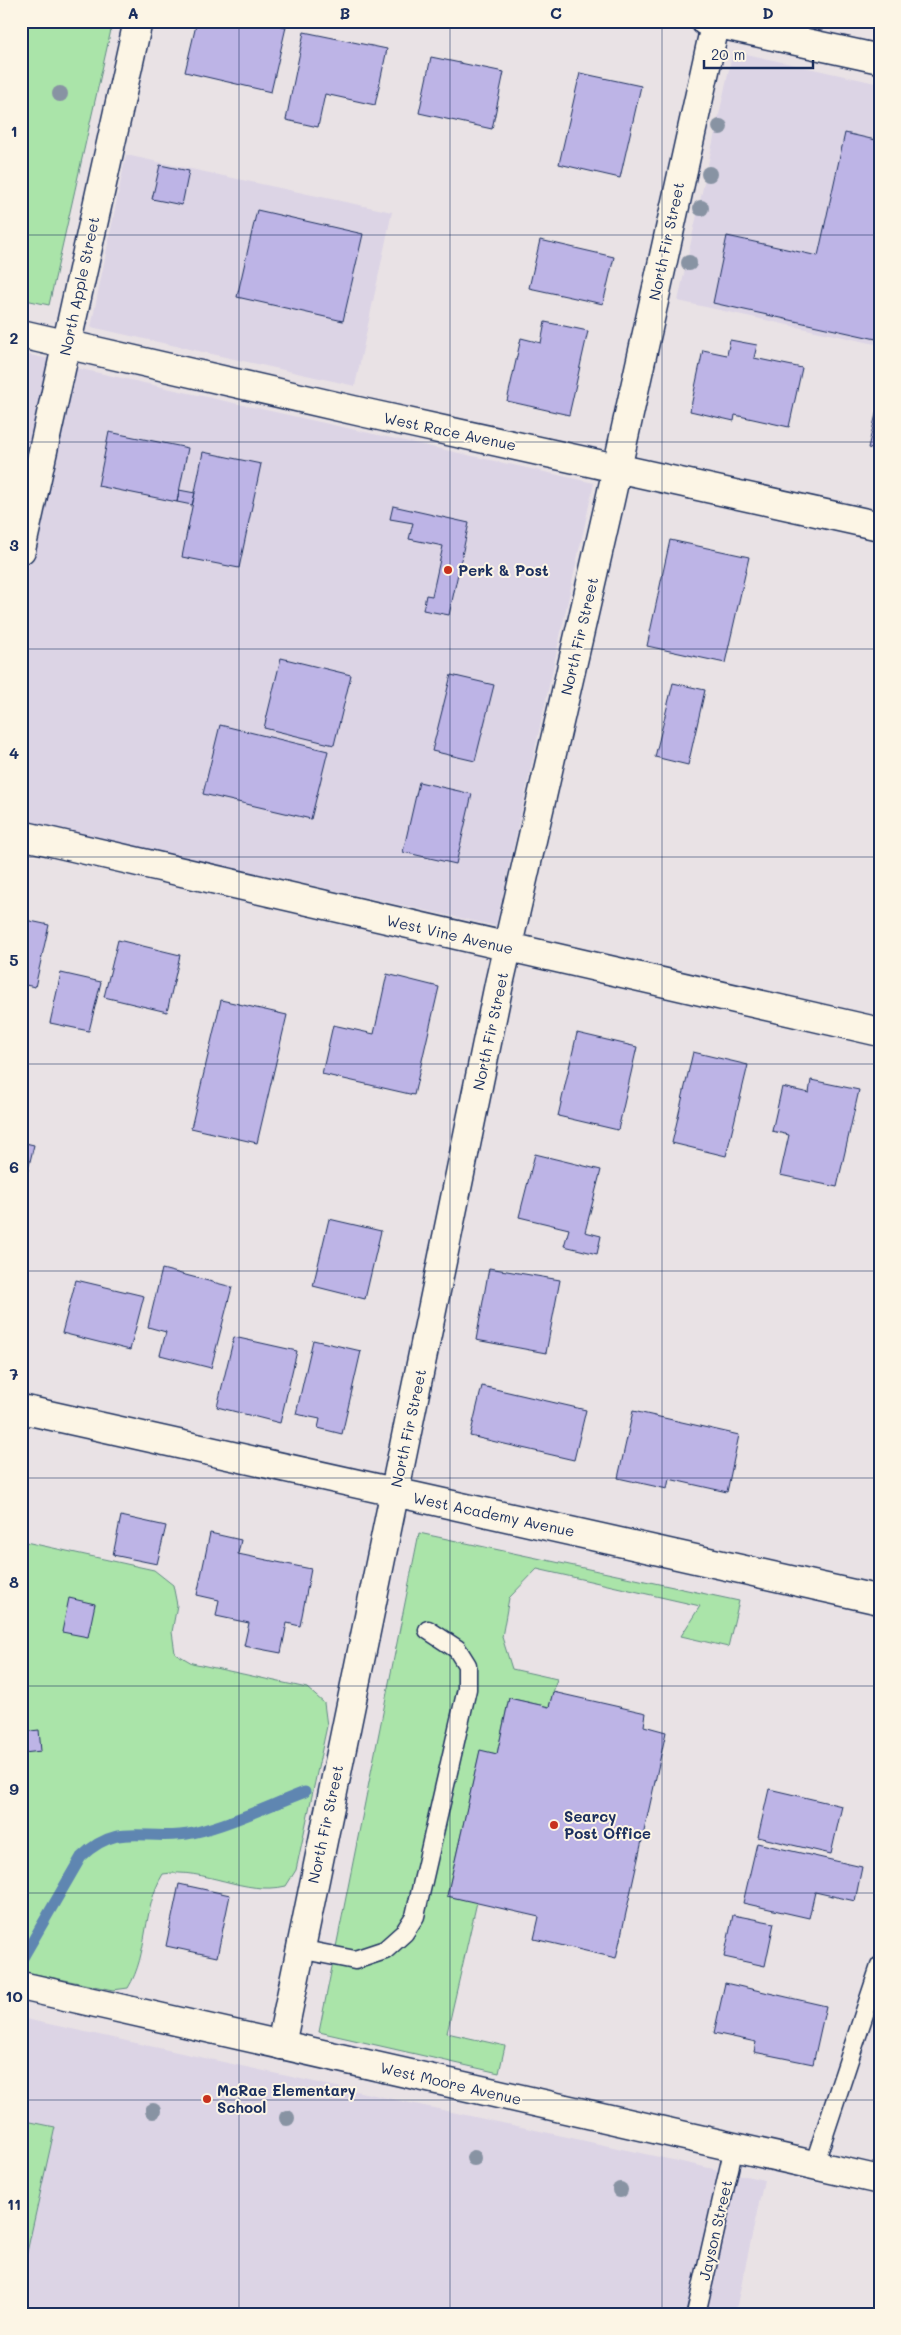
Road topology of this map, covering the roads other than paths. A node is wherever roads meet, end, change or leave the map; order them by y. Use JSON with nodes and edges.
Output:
{"nodes":[{"id":1,"x":138,"y":21,"type":"edge"},
{"id":2,"x":712,"y":22,"type":"edge"},
{"id":3,"x":880,"y":59,"type":"edge"},
{"id":4,"x":21,"y":334,"type":"edge"},
{"id":5,"x":66,"y":344,"type":"junction"},
{"id":6,"x":617,"y":468,"type":"junction"},
{"id":7,"x":880,"y":526,"type":"edge"},
{"id":8,"x":21,"y":550,"type":"edge"},
{"id":9,"x":21,"y":835,"type":"edge"},
{"id":10,"x":508,"y":947,"type":"junction"},
{"id":11,"x":880,"y":1032,"type":"edge"},
{"id":12,"x":21,"y":1409,"type":"edge"},
{"id":13,"x":395,"y":1492,"type":"junction"},
{"id":14,"x":880,"y":1600,"type":"edge"},
{"id":15,"x":428,"y":1630,"type":"dead end"},
{"id":16,"x":299,"y":1949,"type":"junction"},
{"id":17,"x":880,"y":1966,"type":"edge"},
{"id":18,"x":21,"y":1986,"type":"edge"},
{"id":19,"x":281,"y":2045,"type":"junction"},
{"id":20,"x":734,"y":2147,"type":"junction"},
{"id":21,"x":814,"y":2165,"type":"junction"},
{"id":22,"x":880,"y":2180,"type":"edge"},
{"id":23,"x":696,"y":2314,"type":"edge"}],
"edges":[{"from":1,"to":5,"type":"street","name":"North Apple Street"},
{"from":2,"to":3,"type":"street"},
{"from":2,"to":6,"type":"street","name":"North Fir Street"},
{"from":4,"to":5,"type":"street","name":"West Race Avenue"},
{"from":5,"to":6,"type":"street","name":"West Race Avenue"},
{"from":5,"to":8,"type":"street","name":"North Apple Street"},
{"from":6,"to":7,"type":"street","name":"West Race Avenue"},
{"from":6,"to":10,"type":"street","name":"North Fir Street"},
{"from":9,"to":10,"type":"street","name":"West Vine Avenue"},
{"from":10,"to":11,"type":"street","name":"West Vine Avenue"},
{"from":10,"to":13,"type":"street","name":"North Fir Street"},
{"from":12,"to":13,"type":"street","name":"West Academy Avenue"},
{"from":13,"to":14,"type":"street","name":"West Academy Avenue"},
{"from":13,"to":16,"type":"street","name":"North Fir Street"},
{"from":15,"to":16,"type":"lane"},
{"from":16,"to":19,"type":"street","name":"North Fir Street"},
{"from":17,"to":21,"type":"lane"},
{"from":18,"to":19,"type":"street","name":"West Moore Avenue"},
{"from":19,"to":20,"type":"street","name":"West Moore Avenue"},
{"from":20,"to":21,"type":"street","name":"West Moore Avenue"},
{"from":20,"to":23,"type":"lane","name":"Jayson Street"},
{"from":21,"to":22,"type":"street","name":"West Moore Avenue"}]}
